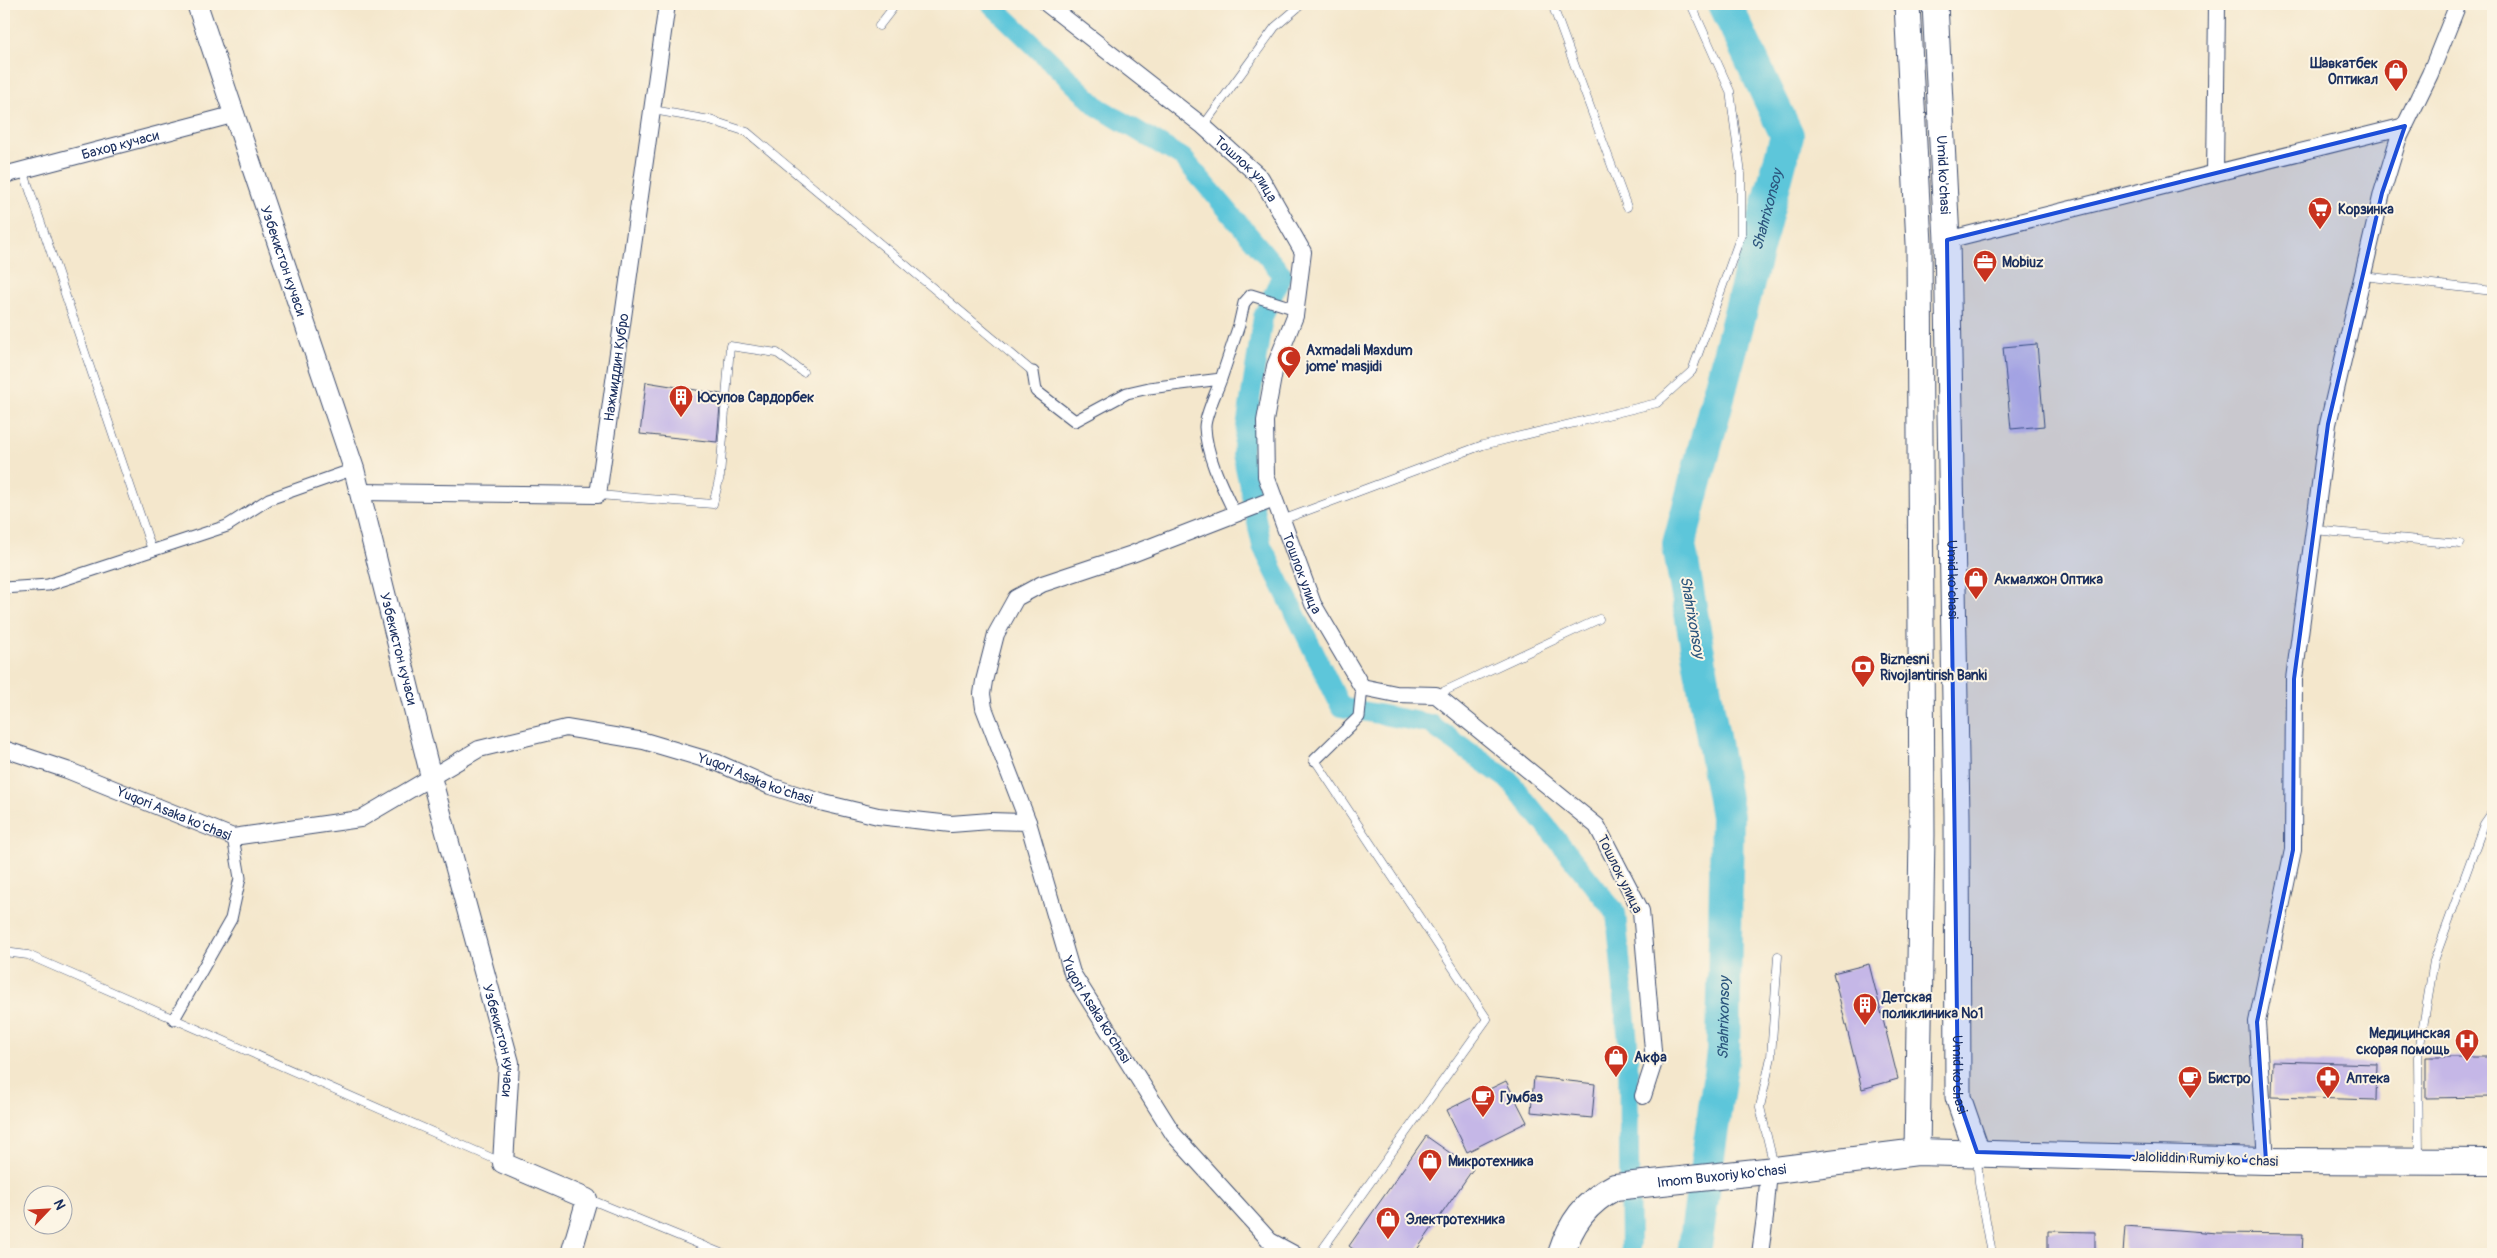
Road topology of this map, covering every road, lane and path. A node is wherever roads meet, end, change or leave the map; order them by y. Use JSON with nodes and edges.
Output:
{"nodes":[{"id":1,"x":197,"y":4,"type":"edge"},
{"id":2,"x":667,"y":4,"type":"edge"},
{"id":3,"x":896,"y":4,"type":"edge"},
{"id":4,"x":1046,"y":4,"type":"edge"},
{"id":5,"x":1302,"y":4,"type":"edge"},
{"id":6,"x":1552,"y":4,"type":"edge"},
{"id":7,"x":1691,"y":4,"type":"edge"},
{"id":8,"x":1907,"y":4,"type":"edge"},
{"id":9,"x":1935,"y":4,"type":"edge"},
{"id":10,"x":2458,"y":4,"type":"edge"},
{"id":11,"x":2220,"y":5,"type":"edge"},
{"id":12,"x":879,"y":26,"type":"dead end"},
{"id":13,"x":653,"y":110,"type":"junction"},
{"id":14,"x":236,"y":114,"type":"junction"},
{"id":15,"x":1203,"y":126,"type":"junction"},
{"id":16,"x":2405,"y":126,"type":"junction"},
{"id":17,"x":23,"y":170,"type":"junction"},
{"id":18,"x":2215,"y":173,"type":"junction"},
{"id":19,"x":4,"y":175,"type":"edge"},
{"id":20,"x":1627,"y":208,"type":"dead end"},
{"id":21,"x":1947,"y":240,"type":"junction"},
{"id":22,"x":2363,"y":276,"type":"junction"},
{"id":23,"x":2493,"y":291,"type":"edge"},
{"id":24,"x":1296,"y":309,"type":"junction"},
{"id":25,"x":803,"y":372,"type":"dead end"},
{"id":26,"x":1033,"y":372,"type":"joint"},
{"id":27,"x":1221,"y":379,"type":"junction"},
{"id":28,"x":354,"y":470,"type":"junction"},
{"id":29,"x":360,"y":492,"type":"junction"},
{"id":30,"x":598,"y":495,"type":"junction"},
{"id":31,"x":1274,"y":499,"type":"junction"},
{"id":32,"x":1236,"y":514,"type":"junction"},
{"id":33,"x":1282,"y":520,"type":"junction"},
{"id":34,"x":2314,"y":530,"type":"junction"},
{"id":35,"x":2460,"y":544,"type":"dead end"},
{"id":36,"x":152,"y":550,"type":"junction"},
{"id":37,"x":4,"y":588,"type":"edge"},
{"id":38,"x":1599,"y":619,"type":"dead end"},
{"id":39,"x":1362,"y":695,"type":"junction"},
{"id":40,"x":1436,"y":695,"type":"junction"},
{"id":41,"x":4,"y":749,"type":"edge"},
{"id":42,"x":1315,"y":760,"type":"joint"},
{"id":43,"x":431,"y":778,"type":"junction"},
{"id":44,"x":2493,"y":811,"type":"edge"},
{"id":45,"x":1028,"y":822,"type":"junction"},
{"id":46,"x":233,"y":837,"type":"junction"},
{"id":47,"x":4,"y":952,"type":"edge"},
{"id":48,"x":1778,"y":956,"type":"dead end"},
{"id":49,"x":174,"y":1019,"type":"junction"},
{"id":50,"x":1643,"y":1096,"type":"dead end"},
{"id":51,"x":1917,"y":1152,"type":"junction"},
{"id":52,"x":1977,"y":1152,"type":"junction"},
{"id":53,"x":2266,"y":1161,"type":"junction"},
{"id":54,"x":2419,"y":1161,"type":"junction"},
{"id":55,"x":2493,"y":1162,"type":"edge"},
{"id":56,"x":503,"y":1163,"type":"junction"},
{"id":57,"x":1772,"y":1171,"type":"junction"},
{"id":58,"x":587,"y":1198,"type":"junction"},
{"id":59,"x":1285,"y":1252,"type":"edge"},
{"id":60,"x":571,"y":1254,"type":"edge"},
{"id":61,"x":723,"y":1254,"type":"edge"},
{"id":62,"x":1319,"y":1254,"type":"edge"},
{"id":63,"x":1561,"y":1254,"type":"edge"},
{"id":64,"x":1760,"y":1254,"type":"edge"},
{"id":65,"x":1992,"y":1254,"type":"edge"}],
"edges":[{"from":1,"to":14,"type":"street","name":"Узбекистон кучаси"},
{"from":2,"to":13,"type":"street","name":"Нажмиддин Кубро"},
{"from":3,"to":12,"type":"lane"},
{"from":4,"to":15,"type":"street","name":"Тошлок улица"},
{"from":5,"to":15,"type":"lane"},
{"from":6,"to":20,"type":"lane"},
{"from":7,"to":33,"type":"lane"},
{"from":8,"to":51,"type":"main road","name":"Umid ko'chasi"},
{"from":9,"to":21,"type":"main road","name":"Umid ko'chasi"},
{"from":10,"to":16,"type":"street"},
{"from":11,"to":18,"type":"street"},
{"from":13,"to":26,"type":"lane"},
{"from":13,"to":30,"type":"street","name":"Нажмиддин Кубро"},
{"from":14,"to":17,"type":"street","name":"Бахор кучаси"},
{"from":14,"to":28,"type":"street","name":"Узбекистон кучаси"},
{"from":15,"to":24,"type":"street","name":"Тошлок улица"},
{"from":16,"to":18,"type":"street"},
{"from":16,"to":22,"type":"street"},
{"from":17,"to":19,"type":"street","name":"Бахор кучаси"},
{"from":17,"to":36,"type":"lane"},
{"from":18,"to":21,"type":"street"},
{"from":21,"to":52,"type":"main road","name":"Umid ko'chasi"},
{"from":22,"to":23,"type":"lane"},
{"from":22,"to":34,"type":"street"},
{"from":24,"to":27,"type":"street"},
{"from":24,"to":31,"type":"street","name":"Тошлок улица"},
{"from":25,"to":30,"type":"lane"},
{"from":26,"to":27,"type":"street"},
{"from":27,"to":32,"type":"street"},
{"from":28,"to":29,"type":"street","name":"Узбекистон кучаси"},
{"from":28,"to":36,"type":"street"},
{"from":29,"to":30,"type":"street"},
{"from":29,"to":43,"type":"street","name":"Узбекистон кучаси"},
{"from":31,"to":32,"type":"street"},
{"from":31,"to":33,"type":"street","name":"Тошлок улица"},
{"from":32,"to":45,"type":"street"},
{"from":33,"to":39,"type":"street","name":"Тошлок улица"},
{"from":34,"to":35,"type":"lane"},
{"from":34,"to":53,"type":"street"},
{"from":36,"to":37,"type":"street"},
{"from":38,"to":40,"type":"lane"},
{"from":39,"to":40,"type":"street"},
{"from":39,"to":42,"type":"street"},
{"from":40,"to":50,"type":"street","name":"Тошлок улица"},
{"from":41,"to":46,"type":"street","name":"Yuqori Asaka ko'chasi"},
{"from":42,"to":62,"type":"lane"},
{"from":43,"to":45,"type":"street","name":"Yuqori Asaka ko'chasi"},
{"from":43,"to":46,"type":"street","name":"Yuqori Asaka ko'chasi"},
{"from":43,"to":56,"type":"street","name":"Узбекистон кучаси"},
{"from":44,"to":54,"type":"lane"},
{"from":45,"to":59,"type":"street","name":"Yuqori Asaka ko'chasi"},
{"from":46,"to":49,"type":"street"},
{"from":47,"to":49,"type":"lane"},
{"from":48,"to":57,"type":"lane"},
{"from":49,"to":56,"type":"lane"},
{"from":51,"to":52,"type":"highway","name":"Jaloliddin Rumiy koʻchasi"},
{"from":51,"to":57,"type":"highway","name":"lmom Buxoriy ko'chasi"},
{"from":52,"to":53,"type":"highway","name":"Jaloliddin Rumiy koʻchasi"},
{"from":52,"to":65,"type":"lane"},
{"from":53,"to":54,"type":"highway","name":"Jaloliddin Rumiy koʻchasi"},
{"from":54,"to":55,"type":"highway","name":"Jaloliddin Rumiy koʻchasi"},
{"from":56,"to":58,"type":"street"},
{"from":57,"to":63,"type":"highway","name":"lmom Buxoriy ko'chasi"},
{"from":57,"to":64,"type":"street"},
{"from":58,"to":60,"type":"street"},
{"from":58,"to":61,"type":"lane"}]}
